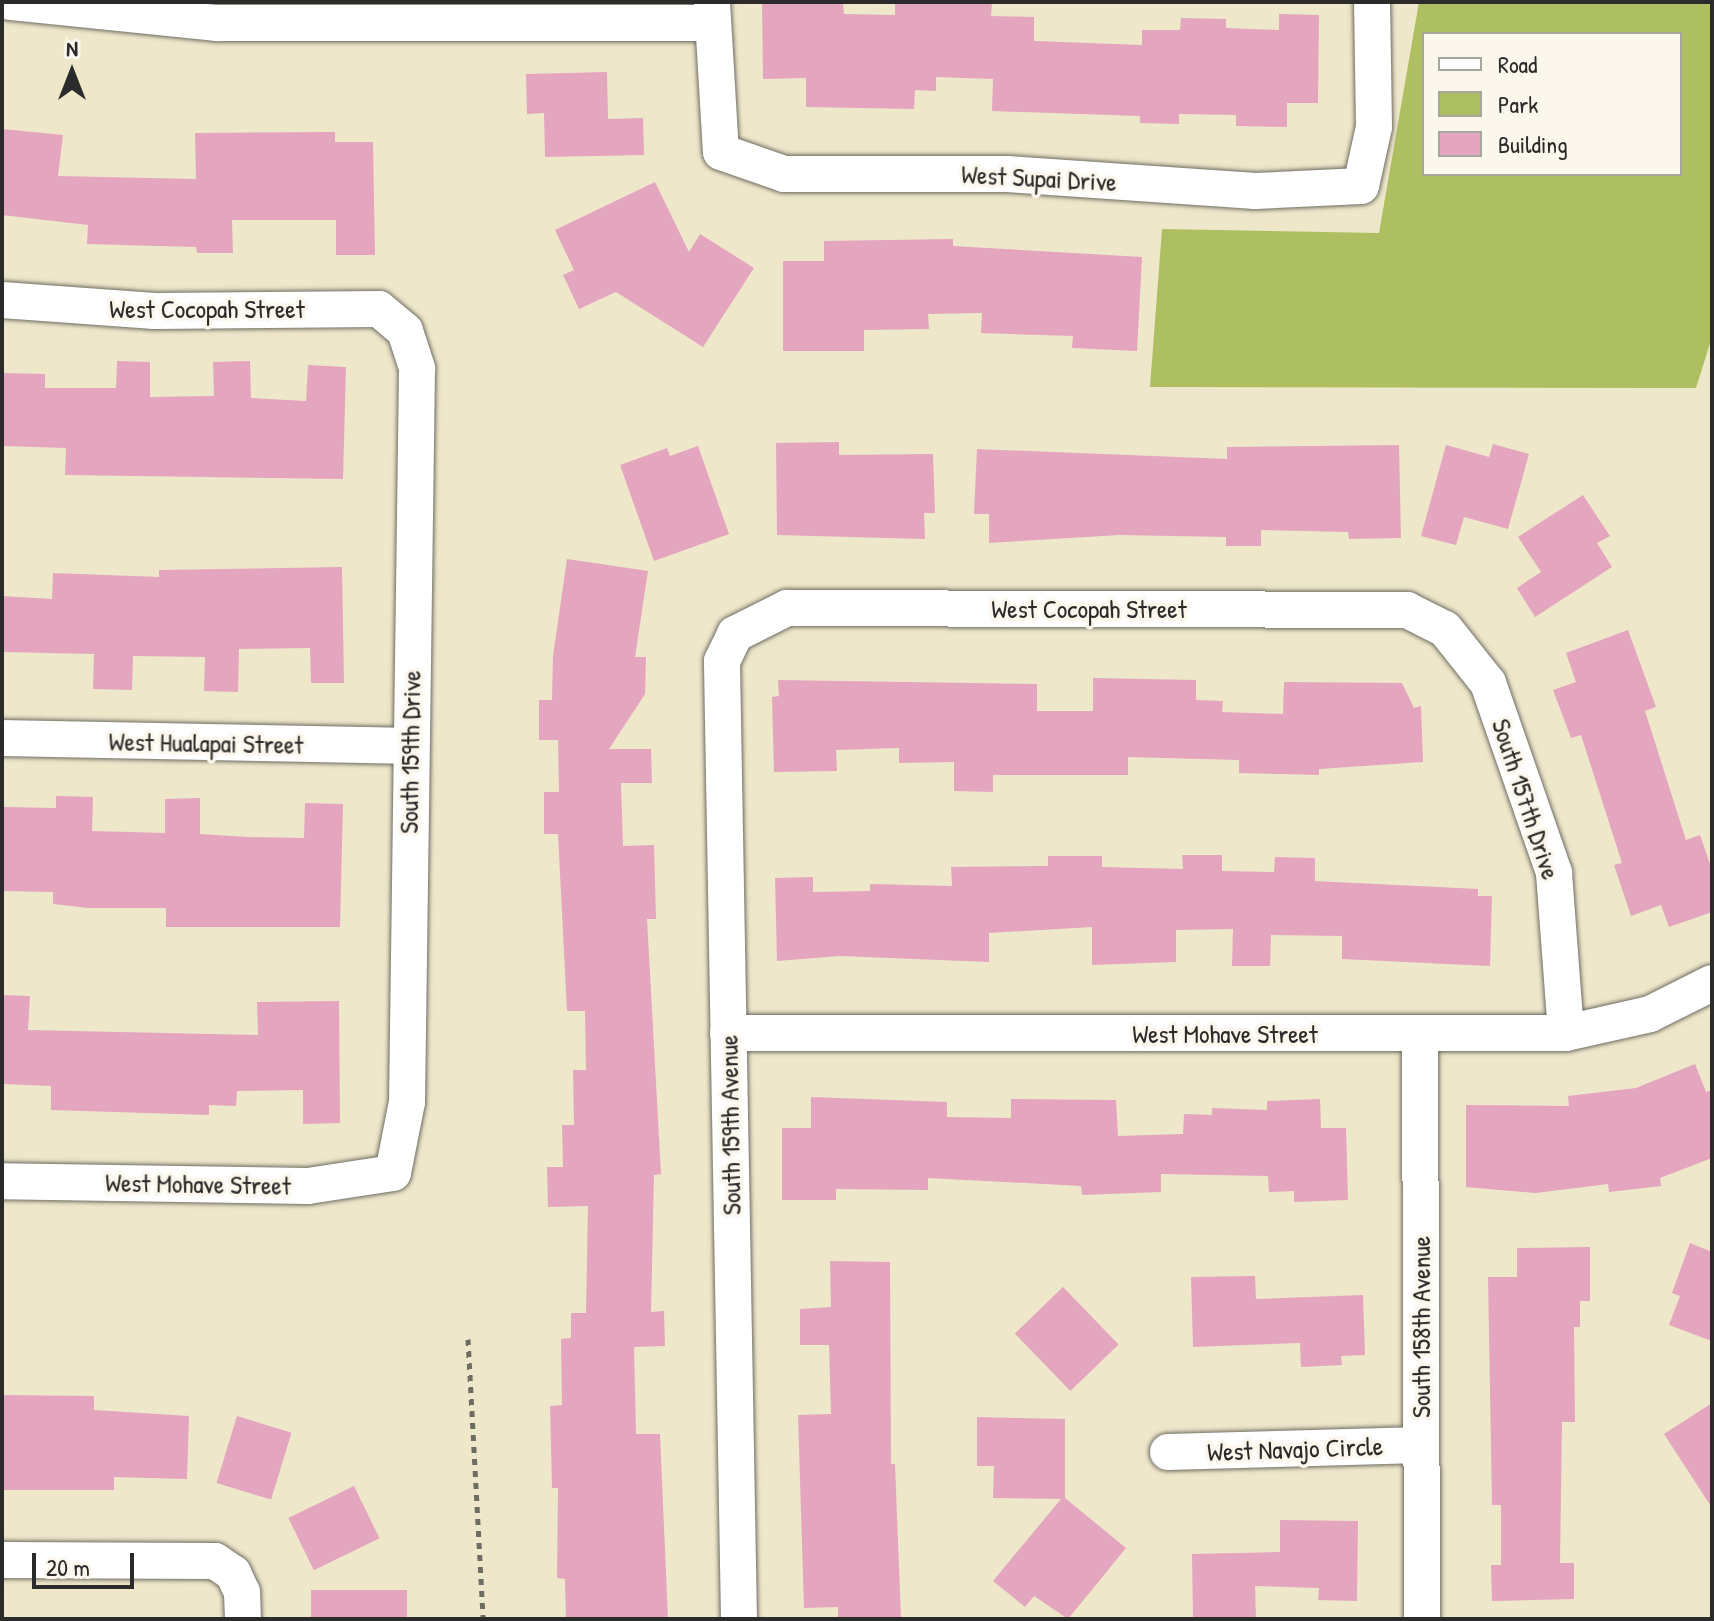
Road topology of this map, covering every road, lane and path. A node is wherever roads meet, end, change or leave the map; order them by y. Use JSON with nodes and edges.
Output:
{"nodes":[{"id":1,"x":10,"y":2,"type":"edge"},
{"id":2,"x":1372,"y":2,"type":"edge"},
{"id":3,"x":713,"y":12,"type":"edge"},
{"id":4,"x":2,"y":300,"type":"edge"},
{"id":5,"x":405,"y":331,"type":"joint"},
{"id":6,"x":1445,"y":629,"type":"joint"},
{"id":7,"x":735,"y":634,"type":"joint"},
{"id":8,"x":2,"y":738,"type":"edge"},
{"id":9,"x":410,"y":746,"type":"junction"},
{"id":10,"x":1712,"y":983,"type":"edge"},
{"id":11,"x":728,"y":1033,"type":"junction"},
{"id":12,"x":1566,"y":1033,"type":"junction"},
{"id":13,"x":1420,"y":1034,"type":"junction"},
{"id":14,"x":393,"y":1173,"type":"joint"},
{"id":15,"x":2,"y":1181,"type":"edge"},
{"id":16,"x":468,"y":1339,"type":"dead end"},
{"id":17,"x":1421,"y":1445,"type":"junction"},
{"id":18,"x":1168,"y":1452,"type":"dead end"},
{"id":19,"x":2,"y":1560,"type":"edge"},
{"id":20,"x":243,"y":1619,"type":"edge"},
{"id":21,"x":483,"y":1619,"type":"edge"},
{"id":22,"x":739,"y":1619,"type":"edge"},
{"id":23,"x":1422,"y":1619,"type":"edge"}],
"edges":[{"from":1,"to":3,"type":"street"},
{"from":2,"to":3,"type":"street","name":"West Supai Drive"},
{"from":4,"to":5,"type":"street","name":"West Cocopah Street"},
{"from":5,"to":9,"type":"street","name":"South 159th Drive"},
{"from":6,"to":7,"type":"street","name":"West Cocopah Street"},
{"from":6,"to":12,"type":"street","name":"South 157th Drive"},
{"from":7,"to":11,"type":"street","name":"South 159th Avenue"},
{"from":8,"to":9,"type":"street","name":"West Hualapai Street"},
{"from":9,"to":14,"type":"street","name":"South 159th Drive"},
{"from":10,"to":12,"type":"street","name":"West Mohave Street"},
{"from":11,"to":13,"type":"street","name":"West Mohave Street"},
{"from":11,"to":22,"type":"street","name":"South 159th Avenue"},
{"from":12,"to":13,"type":"street","name":"West Mohave Street"},
{"from":13,"to":17,"type":"street","name":"South 158th Avenue"},
{"from":14,"to":15,"type":"street","name":"West Mohave Street"},
{"from":16,"to":21,"type":"path"},
{"from":17,"to":18,"type":"street","name":"West Navajo Circle"},
{"from":17,"to":23,"type":"street","name":"South 158th Avenue"},
{"from":19,"to":20,"type":"street"}]}
